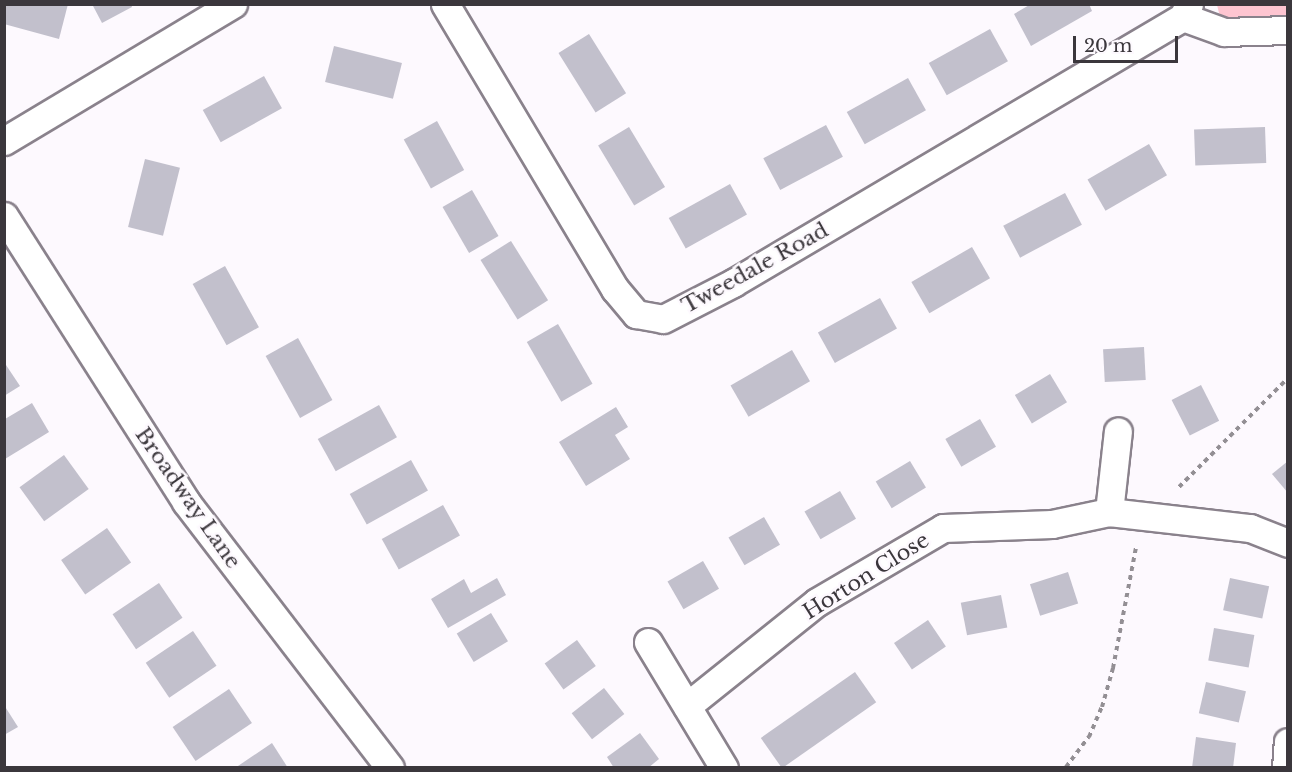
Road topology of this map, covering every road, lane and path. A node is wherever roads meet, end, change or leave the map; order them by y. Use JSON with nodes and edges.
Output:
{"nodes":[{"id":1,"x":233,"y":4,"type":"edge"},
{"id":2,"x":445,"y":4,"type":"edge"},
{"id":3,"x":1186,"y":11,"type":"edge"},
{"id":4,"x":1287,"y":30,"type":"edge"},
{"id":5,"x":4,"y":141,"type":"edge"},
{"id":6,"x":4,"y":216,"type":"edge"},
{"id":7,"x":1287,"y":378,"type":"edge"},
{"id":8,"x":1118,"y":431,"type":"dead end"},
{"id":9,"x":1109,"y":512,"type":"junction"},
{"id":10,"x":1142,"y":516,"type":"junction"},
{"id":11,"x":1287,"y":543,"type":"edge"},
{"id":12,"x":648,"y":642,"type":"dead end"},
{"id":13,"x":687,"y":706,"type":"junction"},
{"id":14,"x":1287,"y":742,"type":"edge"},
{"id":15,"x":1066,"y":767,"type":"edge"},
{"id":16,"x":390,"y":768,"type":"edge"},
{"id":17,"x":724,"y":768,"type":"edge"},
{"id":18,"x":1049,"y":768,"type":"edge"},
{"id":19,"x":1087,"y":768,"type":"edge"},
{"id":20,"x":1286,"y":768,"type":"edge"}],
"edges":[{"from":1,"to":5,"type":"street"},
{"from":2,"to":3,"type":"street","name":"Tweedale Road"},
{"from":3,"to":4,"type":"street","name":"Tweedale Road"},
{"from":6,"to":16,"type":"street","name":"Broadway Lane"},
{"from":7,"to":10,"type":"path"},
{"from":8,"to":9,"type":"street"},
{"from":9,"to":10,"type":"street","name":"Horton Close"},
{"from":9,"to":13,"type":"street","name":"Horton Close"},
{"from":10,"to":11,"type":"street","name":"Horton Close"},
{"from":10,"to":15,"type":"path"},
{"from":12,"to":13,"type":"street"},
{"from":13,"to":17,"type":"street"},
{"from":14,"to":20,"type":"street"},
{"from":15,"to":18,"type":"path"},
{"from":15,"to":19,"type":"path"}]}
